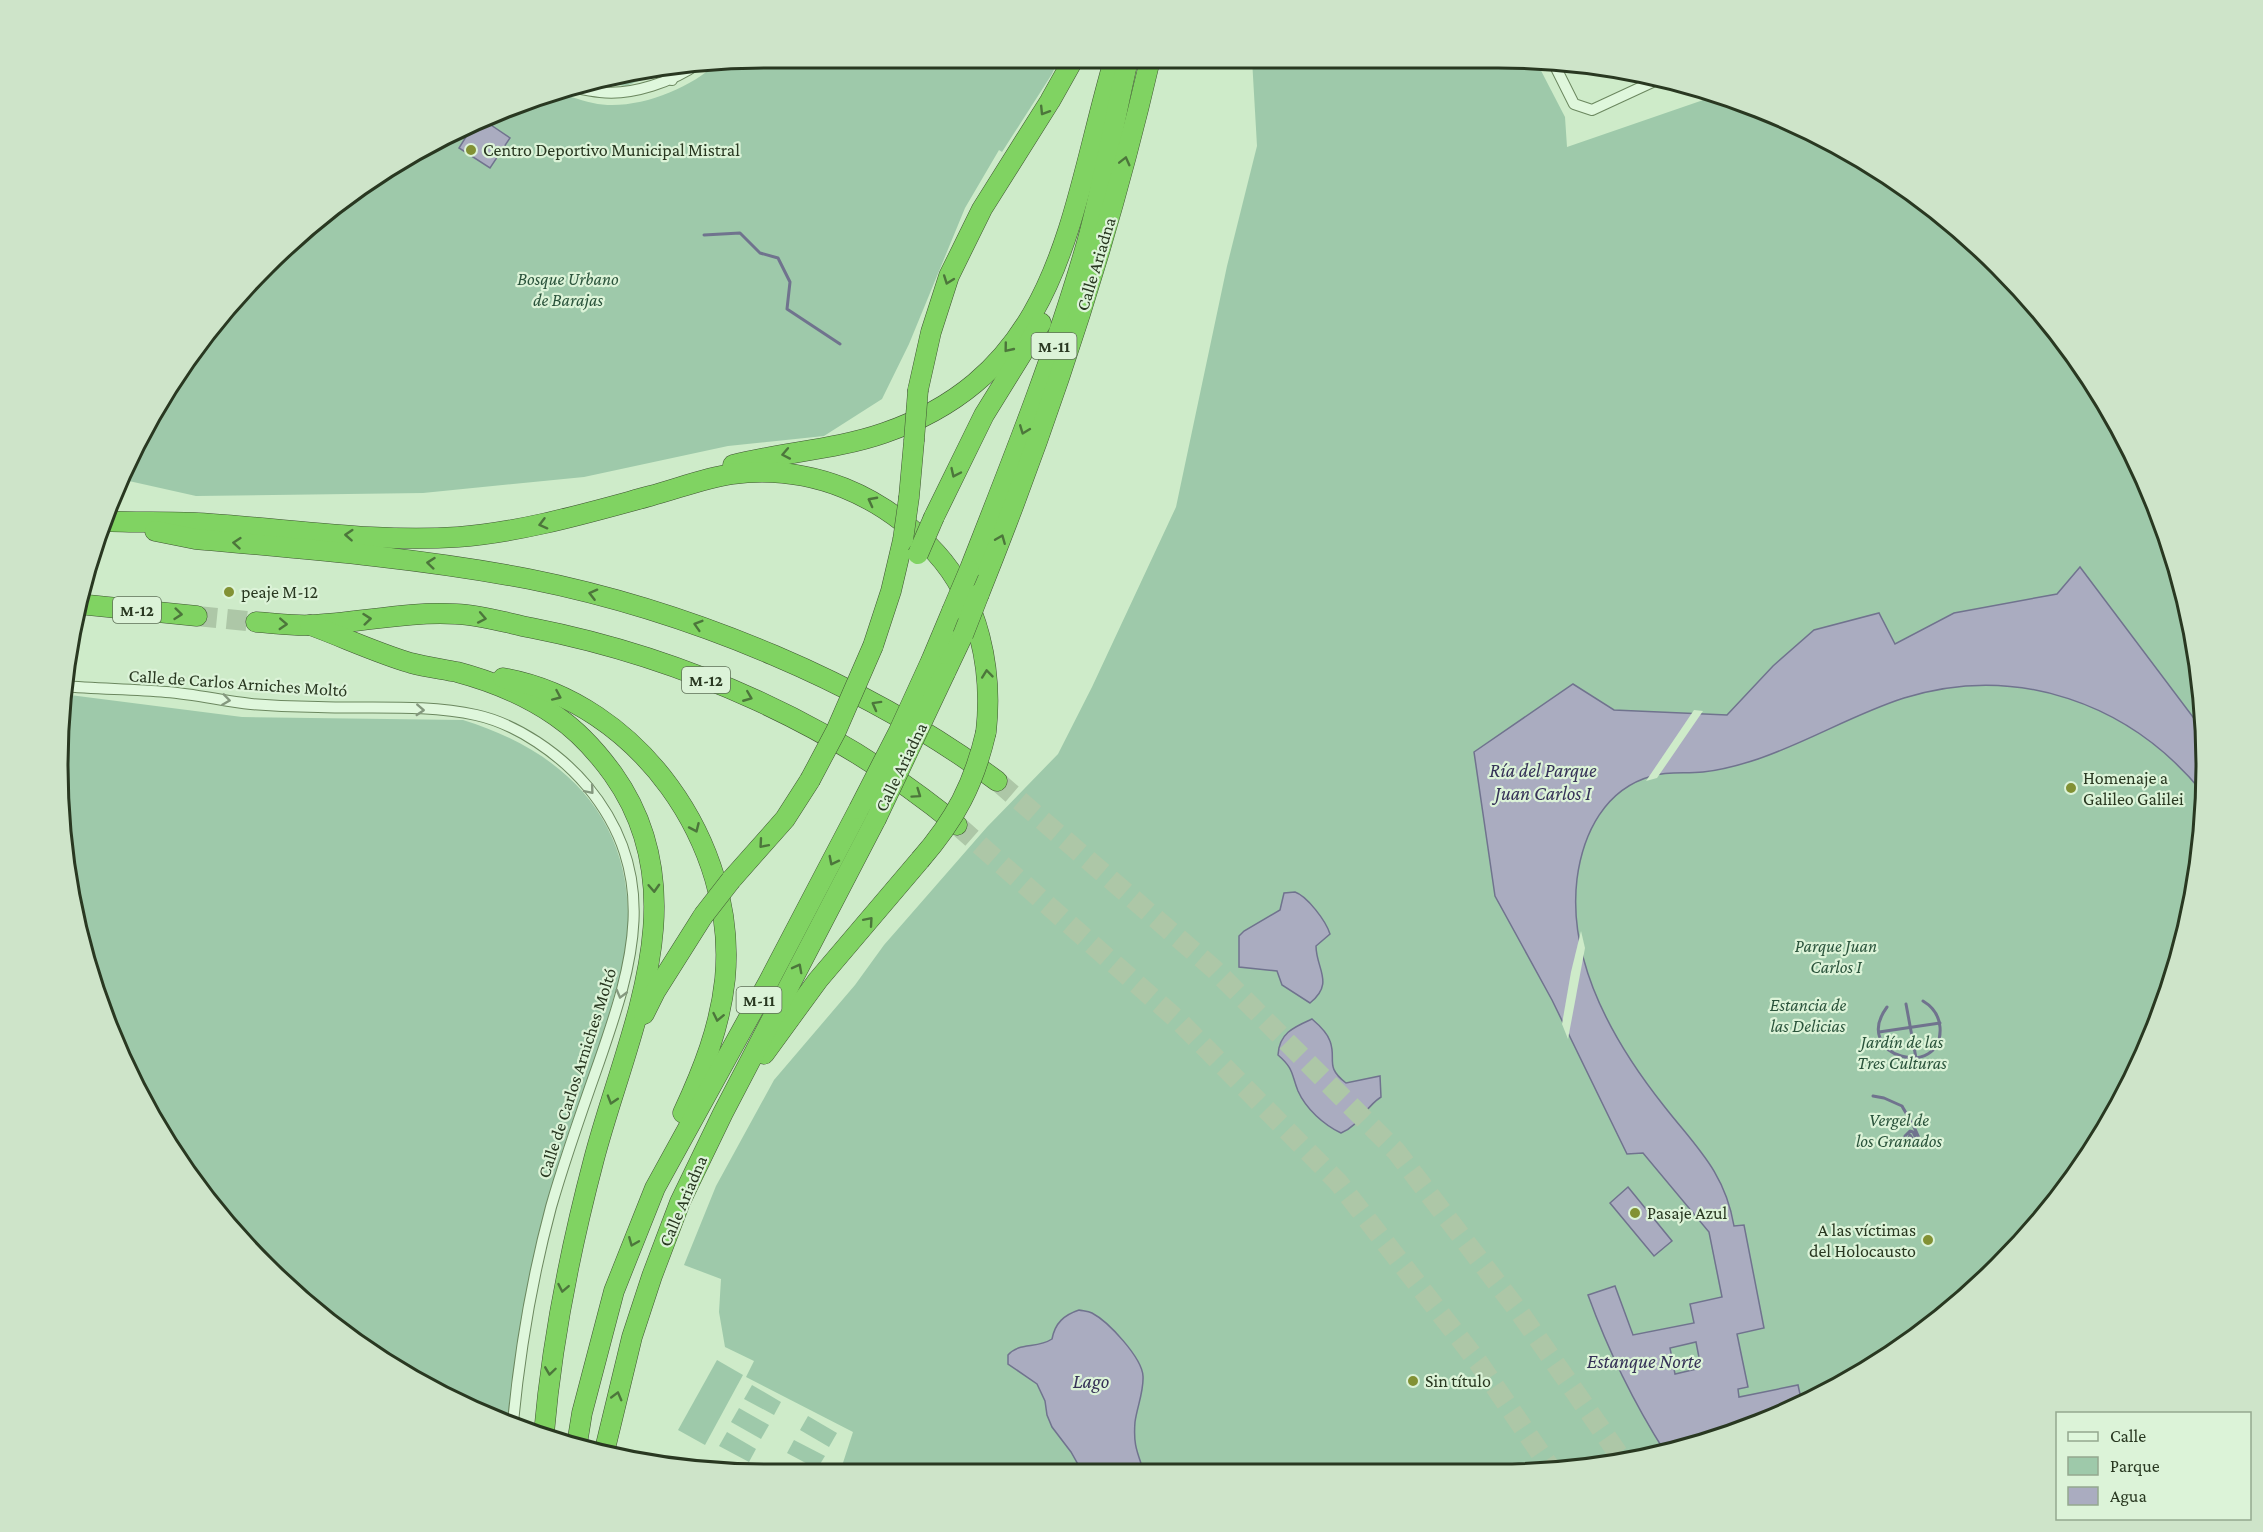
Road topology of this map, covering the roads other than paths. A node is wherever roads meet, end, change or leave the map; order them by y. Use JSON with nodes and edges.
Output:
{"nodes":[{"id":1,"x":1069,"y":68,"type":"edge"},
{"id":2,"x":1112,"y":68,"type":"edge"},
{"id":3,"x":1126,"y":68,"type":"edge"},
{"id":4,"x":1148,"y":68,"type":"edge"},
{"id":5,"x":1557,"y":70,"type":"edge"},
{"id":6,"x":684,"y":72,"type":"edge"},
{"id":7,"x":666,"y":75,"type":"edge"},
{"id":8,"x":672,"y":80,"type":"junction"},
{"id":9,"x":1648,"y":84,"type":"edge"},
{"id":10,"x":588,"y":90,"type":"edge"},
{"id":11,"x":1116,"y":112,"type":"junction"},
{"id":12,"x":599,"y":509,"type":"junction"},
{"id":13,"x":113,"y":521,"type":"edge"},
{"id":14,"x":112,"y":523,"type":"edge"},
{"id":15,"x":910,"y":547,"type":"junction"},
{"id":16,"x":87,"y":605,"type":"edge"},
{"id":17,"x":197,"y":616,"type":"tunnel mouth"},
{"id":18,"x":256,"y":622,"type":"tunnel mouth"},
{"id":19,"x":310,"y":625,"type":"junction"},
{"id":20,"x":938,"y":667,"type":"junction"},
{"id":21,"x":460,"y":673,"type":"junction"},
{"id":22,"x":72,"y":687,"type":"edge"},
{"id":23,"x":997,"y":781,"type":"tunnel mouth"},
{"id":24,"x":868,"y":814,"type":"junction"},
{"id":25,"x":957,"y":825,"type":"tunnel mouth"},
{"id":26,"x":629,"y":1044,"type":"junction"},
{"id":27,"x":723,"y":1113,"type":"junction"},
{"id":28,"x":656,"y":1188,"type":"junction"},
{"id":29,"x":514,"y":1417,"type":"edge"},
{"id":30,"x":545,"y":1428,"type":"edge"},
{"id":31,"x":578,"y":1439,"type":"edge"},
{"id":32,"x":606,"y":1446,"type":"edge"}],
"edges":[{"from":1,"to":15,"type":"highway","one_way":true,"bridge":true},
{"from":2,"to":12,"type":"highway","one_way":true},
{"from":3,"to":11,"type":"highway","name":"Calle Ariadna","number":"M-11"},
{"from":20,"to":4,"type":"highway","name":"Calle Ariadna","number":"M-11","one_way":true,"bridge":true},
{"from":5,"to":9,"type":"street"},
{"from":6,"to":8,"type":"street"},
{"from":7,"to":8,"type":"street"},
{"from":8,"to":10,"type":"street"},
{"from":11,"to":15,"type":"highway","one_way":true,"bridge":true},
{"from":11,"to":20,"type":"highway","name":"Calle Ariadna","number":"M-11","one_way":true,"bridge":true},
{"from":12,"to":13,"type":"highway","one_way":true},
{"from":27,"to":12,"type":"highway","one_way":true,"bridge":true},
{"from":23,"to":14,"type":"highway","one_way":true},
{"from":15,"to":26,"type":"highway","one_way":true,"bridge":true},
{"from":16,"to":17,"type":"highway","number":"M-12","one_way":true},
{"from":18,"to":19,"type":"highway","number":"M-12","one_way":true},
{"from":19,"to":21,"type":"highway"},
{"from":19,"to":25,"type":"highway","number":"M-12","one_way":true},
{"from":20,"to":24,"type":"highway","name":"Calle Ariadna","number":"M-11","bridge":true},
{"from":21,"to":26,"type":"highway","one_way":true},
{"from":21,"to":28,"type":"highway","one_way":true},
{"from":22,"to":29,"type":"street","name":"Calle de Carlos Arniches Moltó","one_way":true},
{"from":27,"to":24,"type":"highway","name":"Calle Ariadna","number":"M-11","one_way":true},
{"from":24,"to":28,"type":"highway","name":"Calle Ariadna","number":"M-11","one_way":true},
{"from":26,"to":30,"type":"highway","one_way":true},
{"from":32,"to":27,"type":"highway","name":"Calle Ariadna","number":"M-11","one_way":true},
{"from":28,"to":31,"type":"highway","name":"Calle Ariadna","number":"M-11","one_way":true}]}
